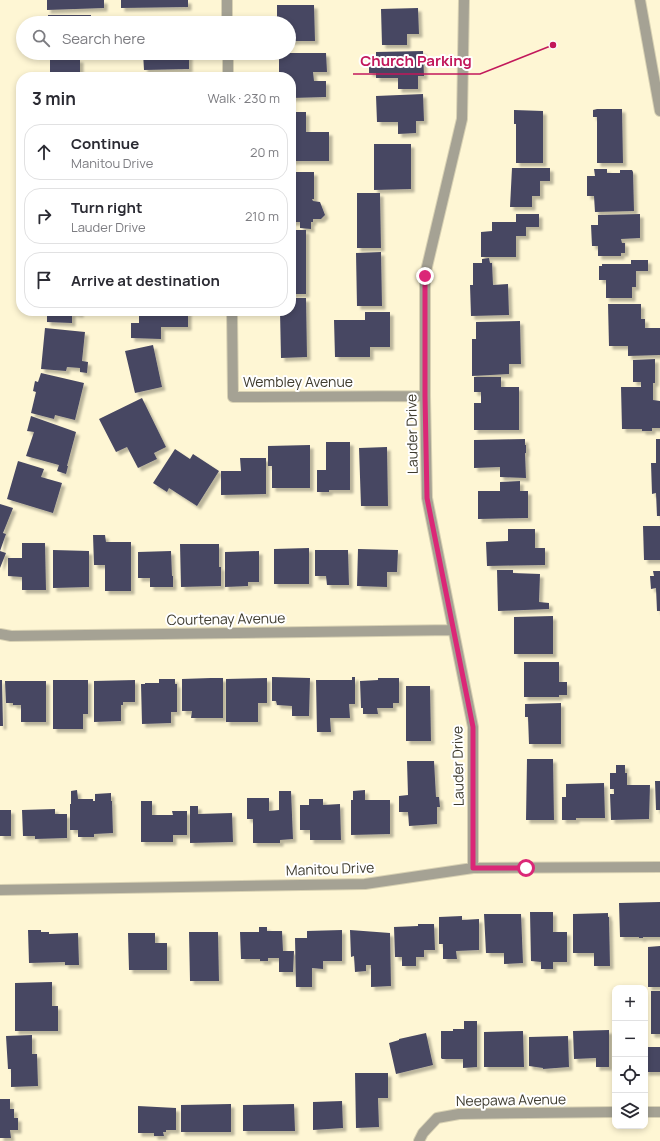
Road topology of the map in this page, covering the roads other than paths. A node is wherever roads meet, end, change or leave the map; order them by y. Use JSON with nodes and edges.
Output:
{"nodes":[{"id":1,"x":227,"y":0,"type":"edge"},
{"id":2,"x":464,"y":0,"type":"edge"},
{"id":3,"x":640,"y":0,"type":"edge"},
{"id":4,"x":227,"y":16,"type":"edge"},
{"id":5,"x":228,"y":60,"type":"edge"},
{"id":6,"x":228,"y":72,"type":"edge"},
{"id":7,"x":660,"y":111,"type":"edge"},
{"id":8,"x":232,"y":316,"type":"edge"},
{"id":9,"x":425,"y":396,"type":"junction"},
{"id":10,"x":453,"y":630,"type":"junction"},
{"id":11,"x":0,"y":634,"type":"edge"},
{"id":12,"x":660,"y":867,"type":"edge"},
{"id":13,"x":473,"y":868,"type":"junction"},
{"id":14,"x":0,"y":890,"type":"edge"},
{"id":15,"x":612,"y":1112,"type":"edge"},
{"id":16,"x":648,"y":1112,"type":"edge"},
{"id":17,"x":660,"y":1112,"type":"edge"},
{"id":18,"x":419,"y":1141,"type":"edge"}],
"edges":[{"from":1,"to":4,"type":"street"},
{"from":2,"to":9,"type":"street","name":"Lauder Drive"},
{"from":3,"to":7,"type":"street"},
{"from":5,"to":6,"type":"street"},
{"from":8,"to":9,"type":"street","name":"Wembley Avenue"},
{"from":9,"to":10,"type":"street","name":"Lauder Drive"},
{"from":10,"to":11,"type":"street","name":"Courtenay Avenue"},
{"from":10,"to":13,"type":"street","name":"Lauder Drive"},
{"from":12,"to":13,"type":"street","name":"Manitou Drive"},
{"from":13,"to":14,"type":"street","name":"Manitou Drive"},
{"from":15,"to":18,"type":"street","name":"Neepawa Avenue"},
{"from":16,"to":17,"type":"street"}]}
